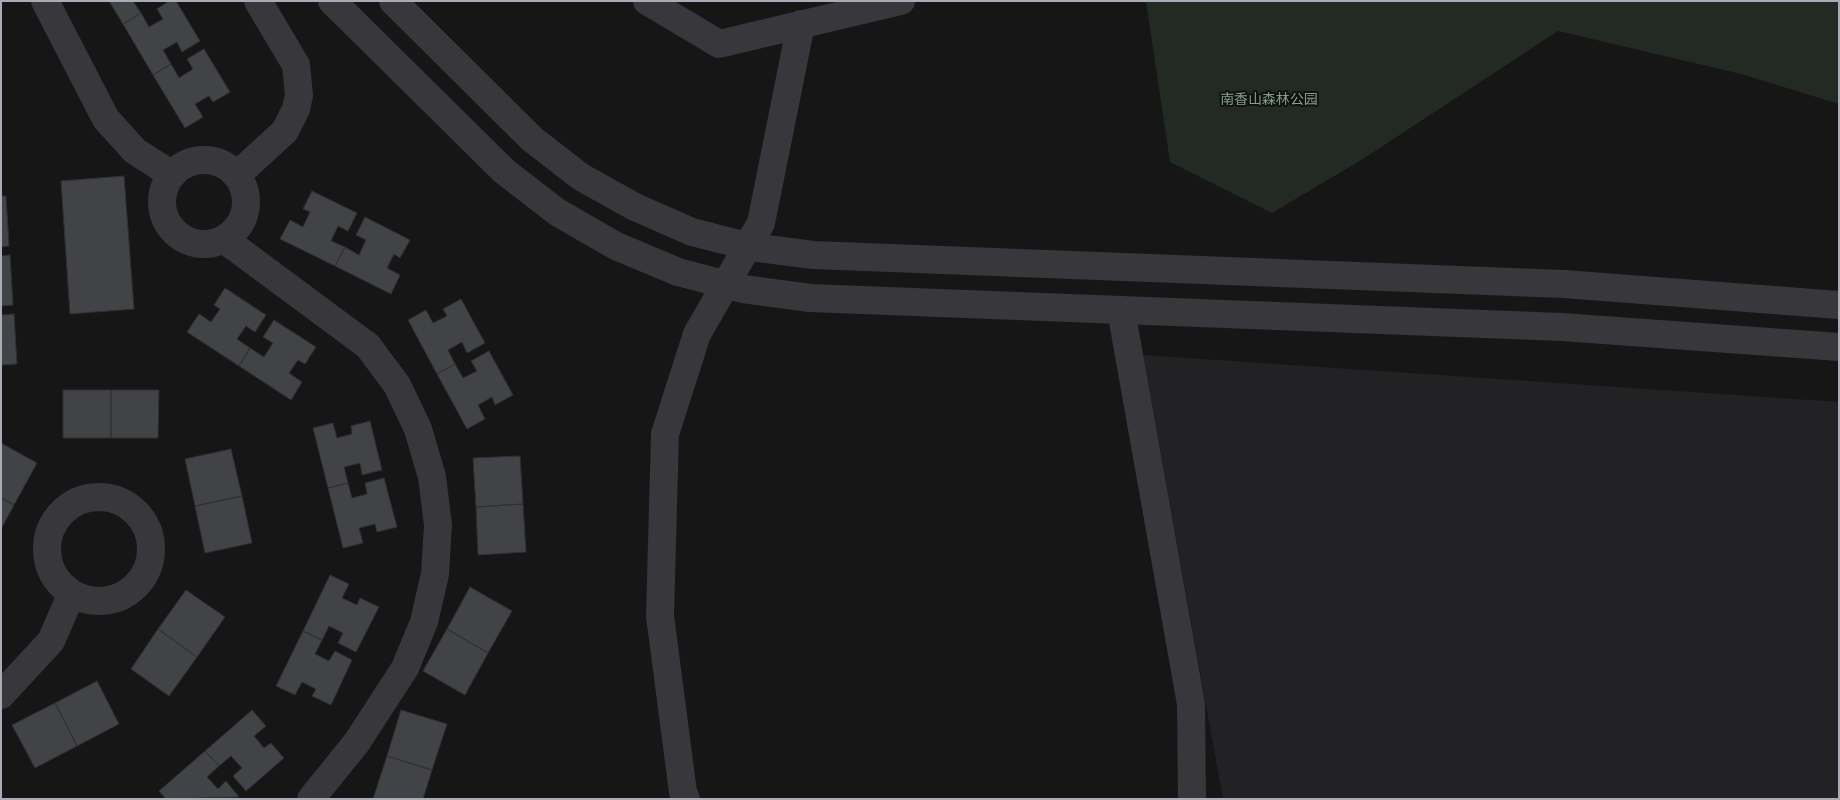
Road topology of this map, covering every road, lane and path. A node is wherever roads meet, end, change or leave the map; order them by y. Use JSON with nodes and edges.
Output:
{"nodes":[{"id":1,"x":45,"y":1,"type":"edge"},
{"id":2,"x":258,"y":1,"type":"edge"},
{"id":3,"x":393,"y":1,"type":"edge"},
{"id":4,"x":647,"y":1,"type":"edge"},
{"id":5,"x":901,"y":1,"type":"edge"},
{"id":6,"x":336,"y":6,"type":"edge"},
{"id":7,"x":801,"y":24,"type":"junction"},
{"id":8,"x":171,"y":174,"type":"junction"},
{"id":9,"x":237,"y":175,"type":"junction"},
{"id":10,"x":225,"y":240,"type":"junction"},
{"id":11,"x":1839,"y":305,"type":"edge"},
{"id":12,"x":1121,"y":310,"type":"junction"},
{"id":13,"x":1839,"y":347,"type":"edge"},
{"id":14,"x":71,"y":595,"type":"dead end"},
{"id":15,"x":1,"y":695,"type":"edge"},
{"id":16,"x":311,"y":799,"type":"edge"},
{"id":17,"x":686,"y":799,"type":"edge"},
{"id":18,"x":1192,"y":799,"type":"edge"}],
"edges":[{"from":1,"to":8,"type":"street"},
{"from":2,"to":9,"type":"street"},
{"from":3,"to":11,"type":"street"},
{"from":4,"to":7,"type":"street"},
{"from":5,"to":7,"type":"street"},
{"from":6,"to":12,"type":"street"},
{"from":7,"to":17,"type":"street"},
{"from":8,"to":9,"type":"street"},
{"from":8,"to":10,"type":"street"},
{"from":9,"to":10,"type":"street"},
{"from":10,"to":16,"type":"street"},
{"from":12,"to":13,"type":"street"},
{"from":12,"to":18,"type":"street"},
{"from":14,"to":15,"type":"street"}]}
